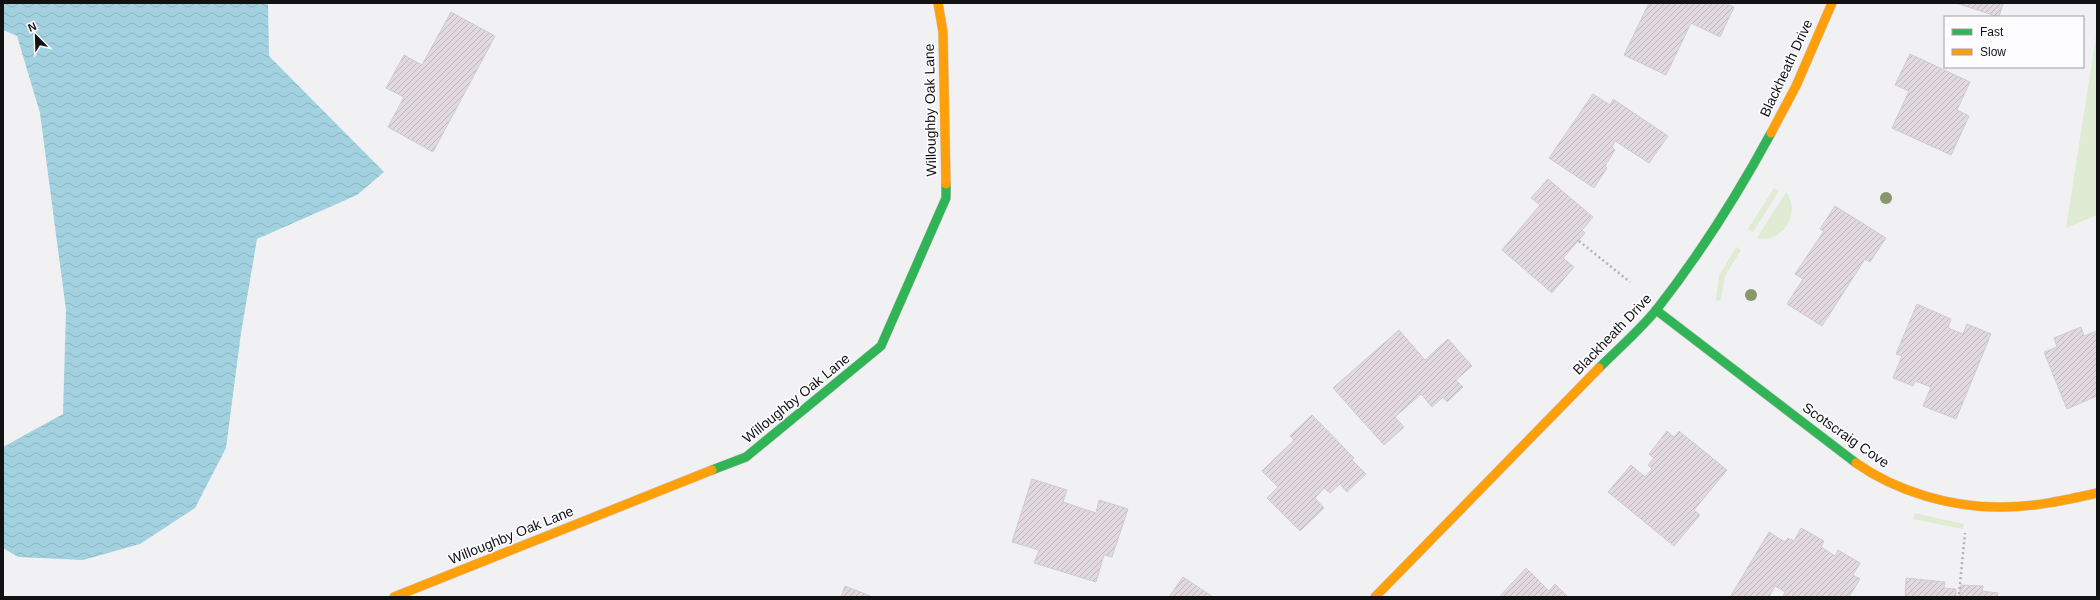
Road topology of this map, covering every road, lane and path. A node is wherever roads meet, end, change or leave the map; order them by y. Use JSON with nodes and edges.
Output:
{"nodes":[{"id":1,"x":938,"y":3,"type":"edge"},
{"id":2,"x":1832,"y":3,"type":"edge"},
{"id":3,"x":1578,"y":241,"type":"dead end"},
{"id":4,"x":1630,"y":282,"type":"dead end"},
{"id":5,"x":1656,"y":310,"type":"junction"},
{"id":6,"x":2097,"y":493,"type":"edge"},
{"id":7,"x":1965,"y":533,"type":"dead end"},
{"id":8,"x":1958,"y":594,"type":"dead end"},
{"id":9,"x":394,"y":597,"type":"edge"},
{"id":10,"x":1375,"y":597,"type":"edge"}],
"edges":[{"from":1,"to":9,"type":"street","name":"Willoughby Oak Lane"},
{"from":2,"to":5,"type":"street","name":"Blackheath Drive"},
{"from":3,"to":4,"type":"path"},
{"from":5,"to":6,"type":"street","name":"Scotscraig Cove"},
{"from":5,"to":10,"type":"street","name":"Blackheath Drive"},
{"from":7,"to":8,"type":"path"}]}
